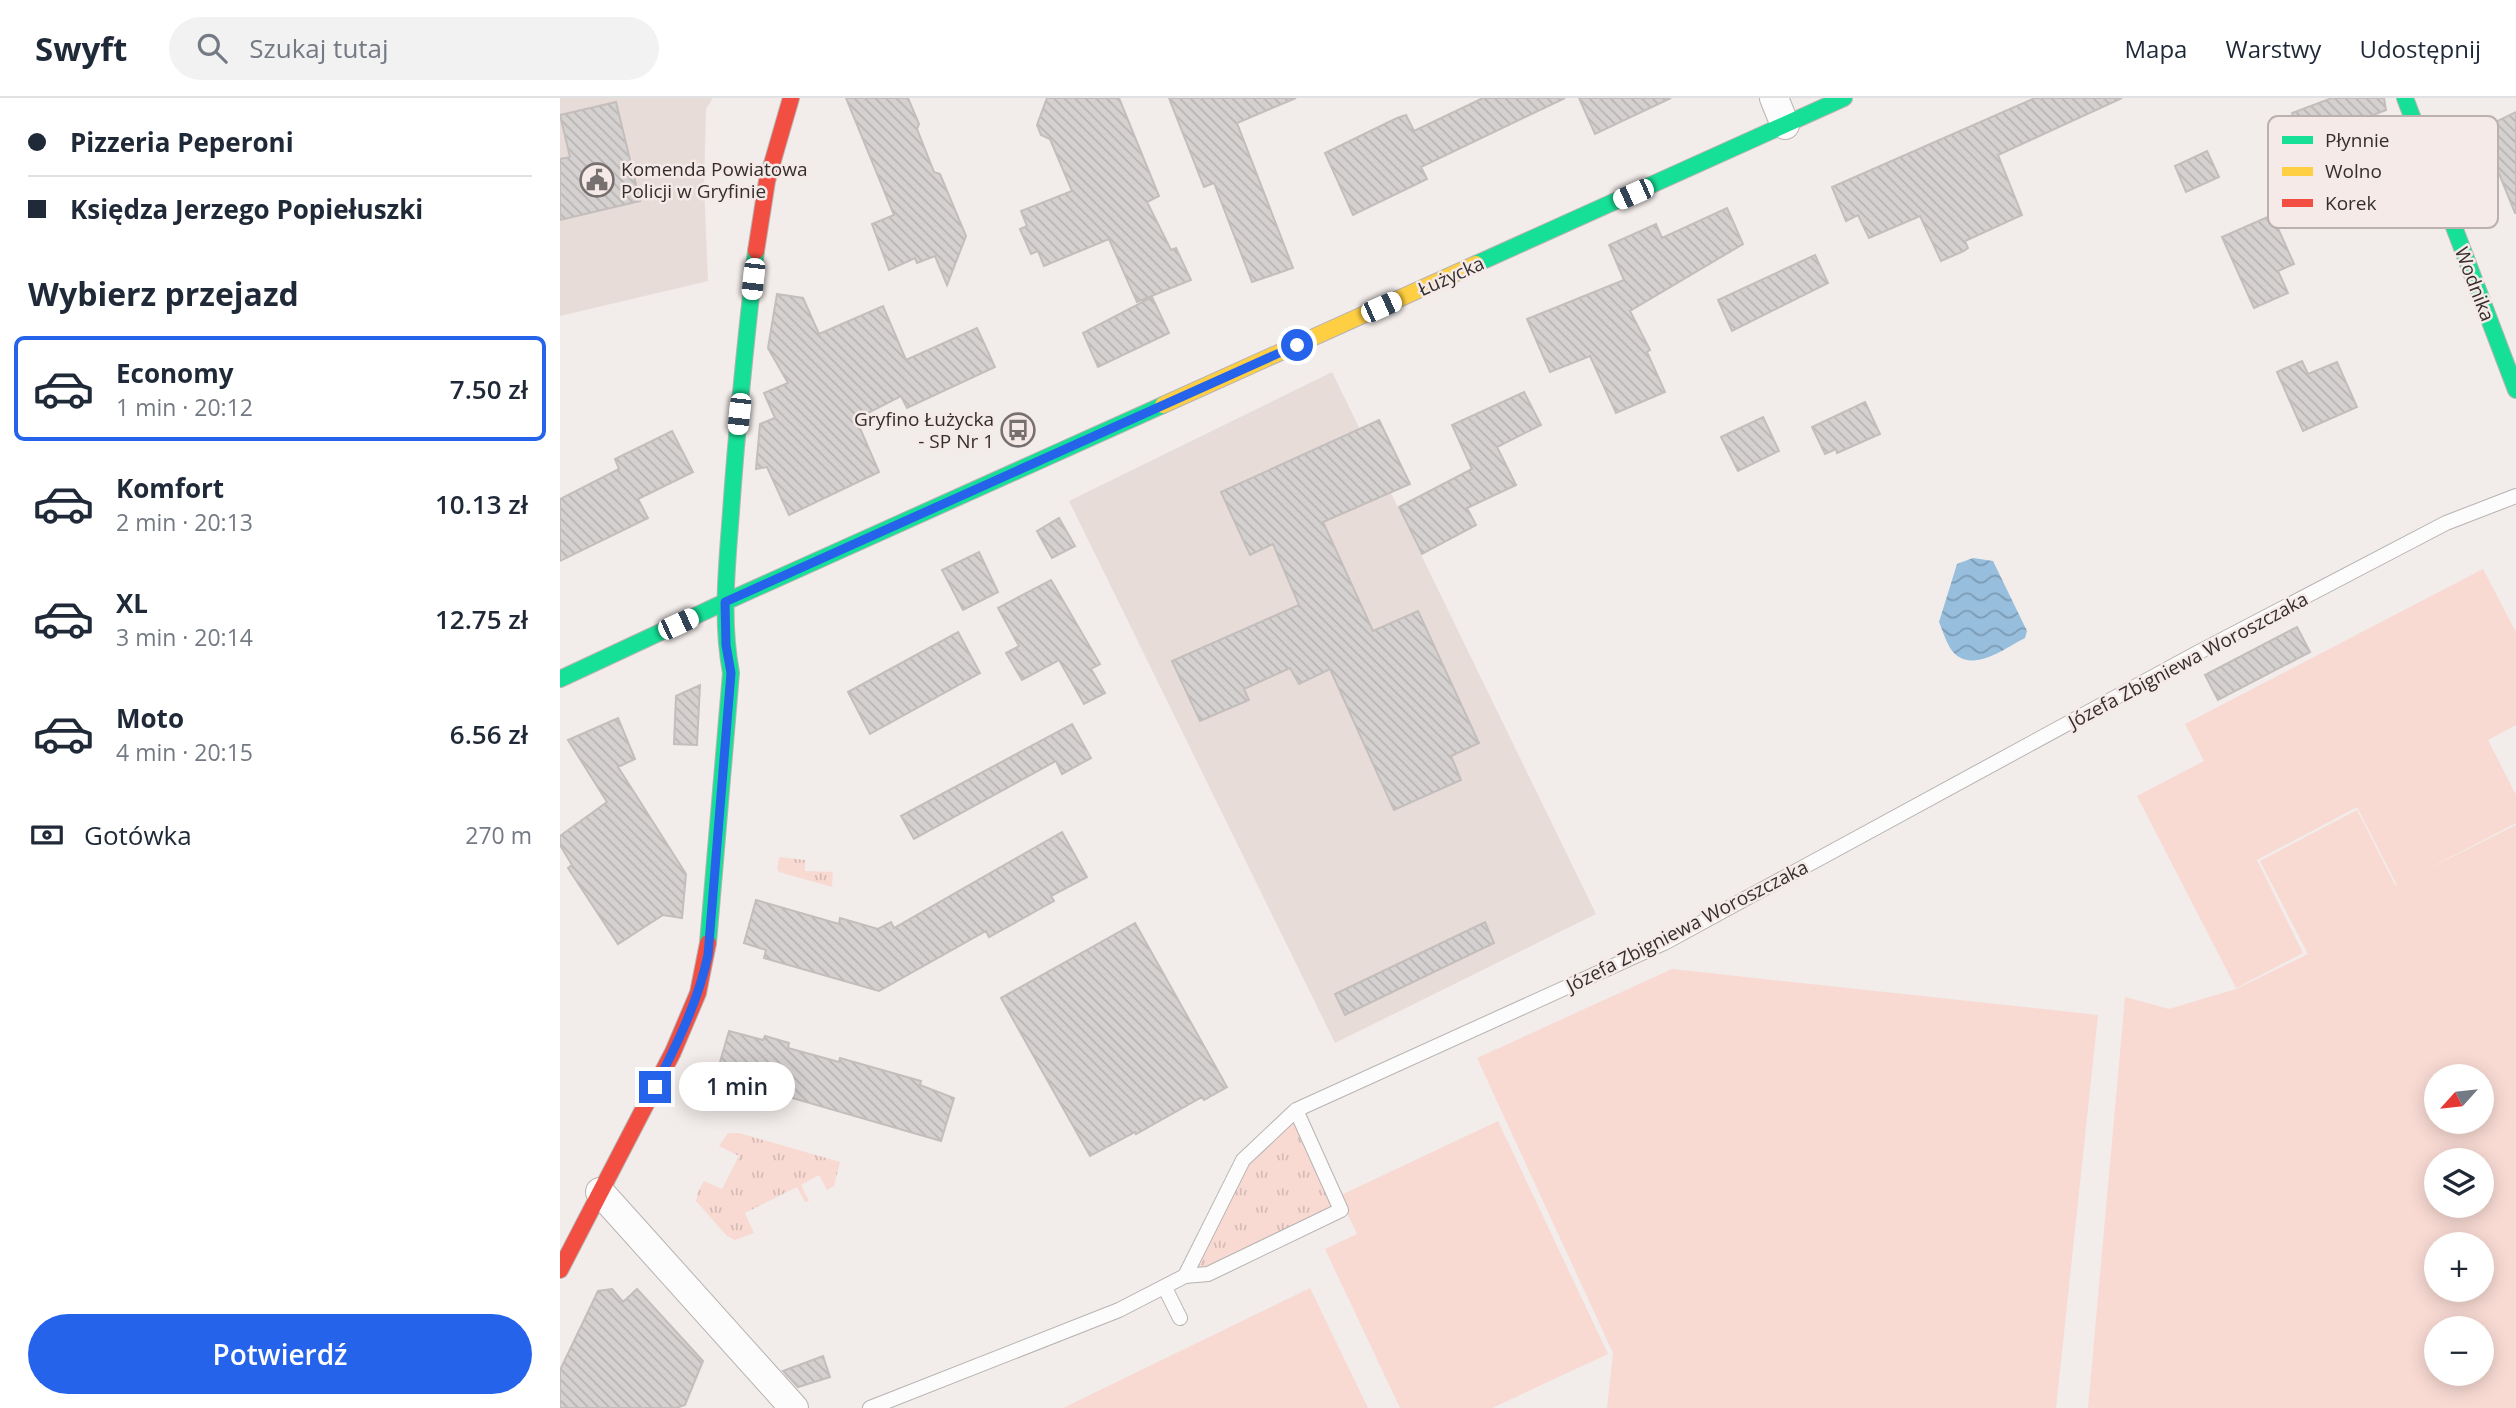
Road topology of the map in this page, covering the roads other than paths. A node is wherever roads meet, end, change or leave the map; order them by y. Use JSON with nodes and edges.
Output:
{"nodes":[{"id":1,"x":791,"y":98,"type":"edge"},
{"id":2,"x":1774,"y":98,"type":"edge"},
{"id":3,"x":1844,"y":98,"type":"edge"},
{"id":4,"x":2405,"y":98,"type":"edge"},
{"id":5,"x":2412,"y":116,"type":"edge"},
{"id":6,"x":1785,"y":125,"type":"junction"},
{"id":7,"x":2454,"y":228,"type":"edge"},
{"id":8,"x":2516,"y":390,"type":"edge"},
{"id":9,"x":2516,"y":496,"type":"edge"},
{"id":10,"x":725,"y":602,"type":"junction"},
{"id":11,"x":560,"y":679,"type":"edge"},
{"id":12,"x":1296,"y":1110,"type":"junction"},
{"id":13,"x":600,"y":1192,"type":"junction"},
{"id":14,"x":560,"y":1270,"type":"edge"},
{"id":15,"x":1185,"y":1276,"type":"junction"},
{"id":16,"x":1165,"y":1288,"type":"junction"},
{"id":17,"x":1180,"y":1318,"type":"dead end"},
{"id":18,"x":794,"y":1408,"type":"edge"},
{"id":19,"x":870,"y":1408,"type":"edge"}],
"edges":[{"from":1,"to":10,"type":"street"},
{"from":2,"to":6,"type":"street"},
{"from":3,"to":6,"type":"street","name":"Łużycka"},
{"from":4,"to":5,"type":"street","name":"Wodnika"},
{"from":6,"to":10,"type":"street","name":"Łużycka"},
{"from":7,"to":8,"type":"street","name":"Wodnika"},
{"from":9,"to":12,"type":"lane","name":"Józefa Zbigniewa Woroszczaka"},
{"from":10,"to":11,"type":"street","name":"Łużycka"},
{"from":10,"to":13,"type":"street"},
{"from":12,"to":15,"type":"lane","name":"Józefa Zbigniewa Woroszczaka"},
{"from":12,"to":15,"type":"lane"},
{"from":13,"to":14,"type":"street"},
{"from":13,"to":18,"type":"street"},
{"from":15,"to":16,"type":"lane"},
{"from":16,"to":17,"type":"lane"},
{"from":16,"to":19,"type":"lane"}]}
